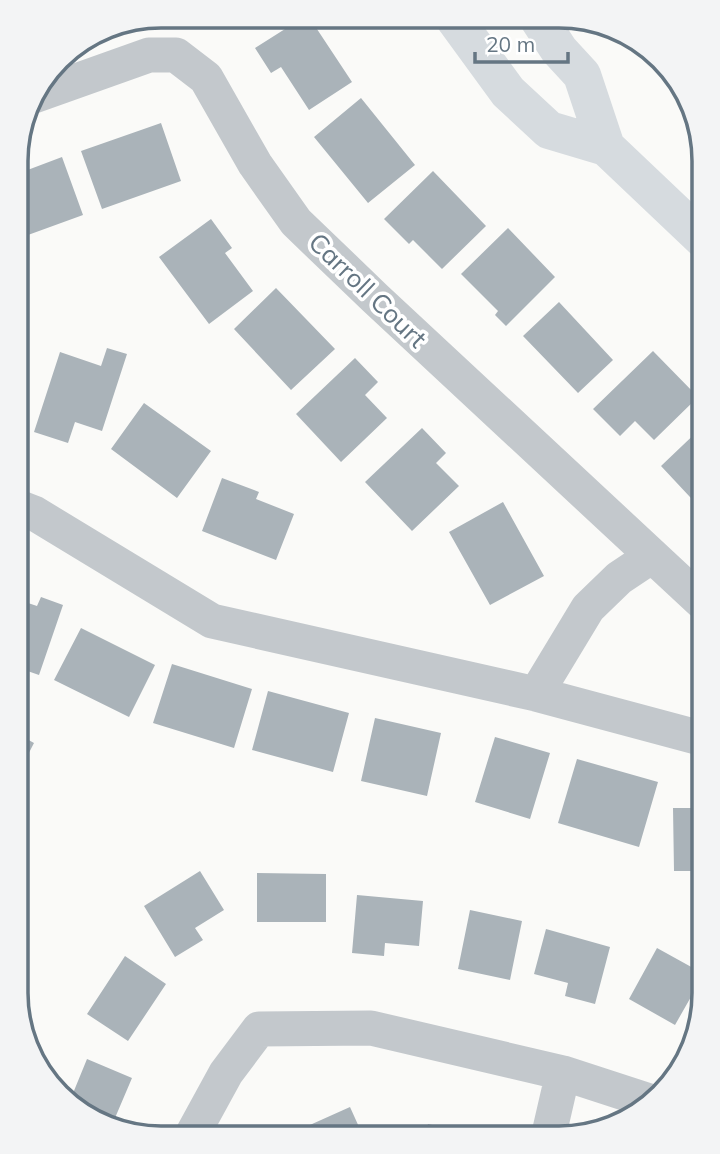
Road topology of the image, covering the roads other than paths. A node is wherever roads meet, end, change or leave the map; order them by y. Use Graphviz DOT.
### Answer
graph roads {
  1 [pos="461,28"];
  2 [pos="545,28"];
  3 [pos="48,91"];
  4 [pos="606,147"];
  5 [pos="692,229"];
  6 [pos="28,511"];
  7 [pos="652,556"];
  8 [pos="692,593"];
  9 [pos="536,694"];
  10 [pos="692,736"];
  11 [pos="563,1073"];
  12 [pos="641,1098"];
  13 [pos="197,1126"];
  14 [pos="551,1126"];
  1 -- 4 [label="street"];
  2 -- 4 [label="street"];
  3 -- 7 [label="street, Carroll Court"];
  4 -- 5 [label="street"];
  6 -- 9 [label="street"];
  7 -- 8 [label="street, Carroll Court"];
  7 -- 9 [label="street"];
  9 -- 10 [label="street"];
  11 -- 12 [label="street"];
  11 -- 13 [label="street"];
  11 -- 14 [label="street"];
}
